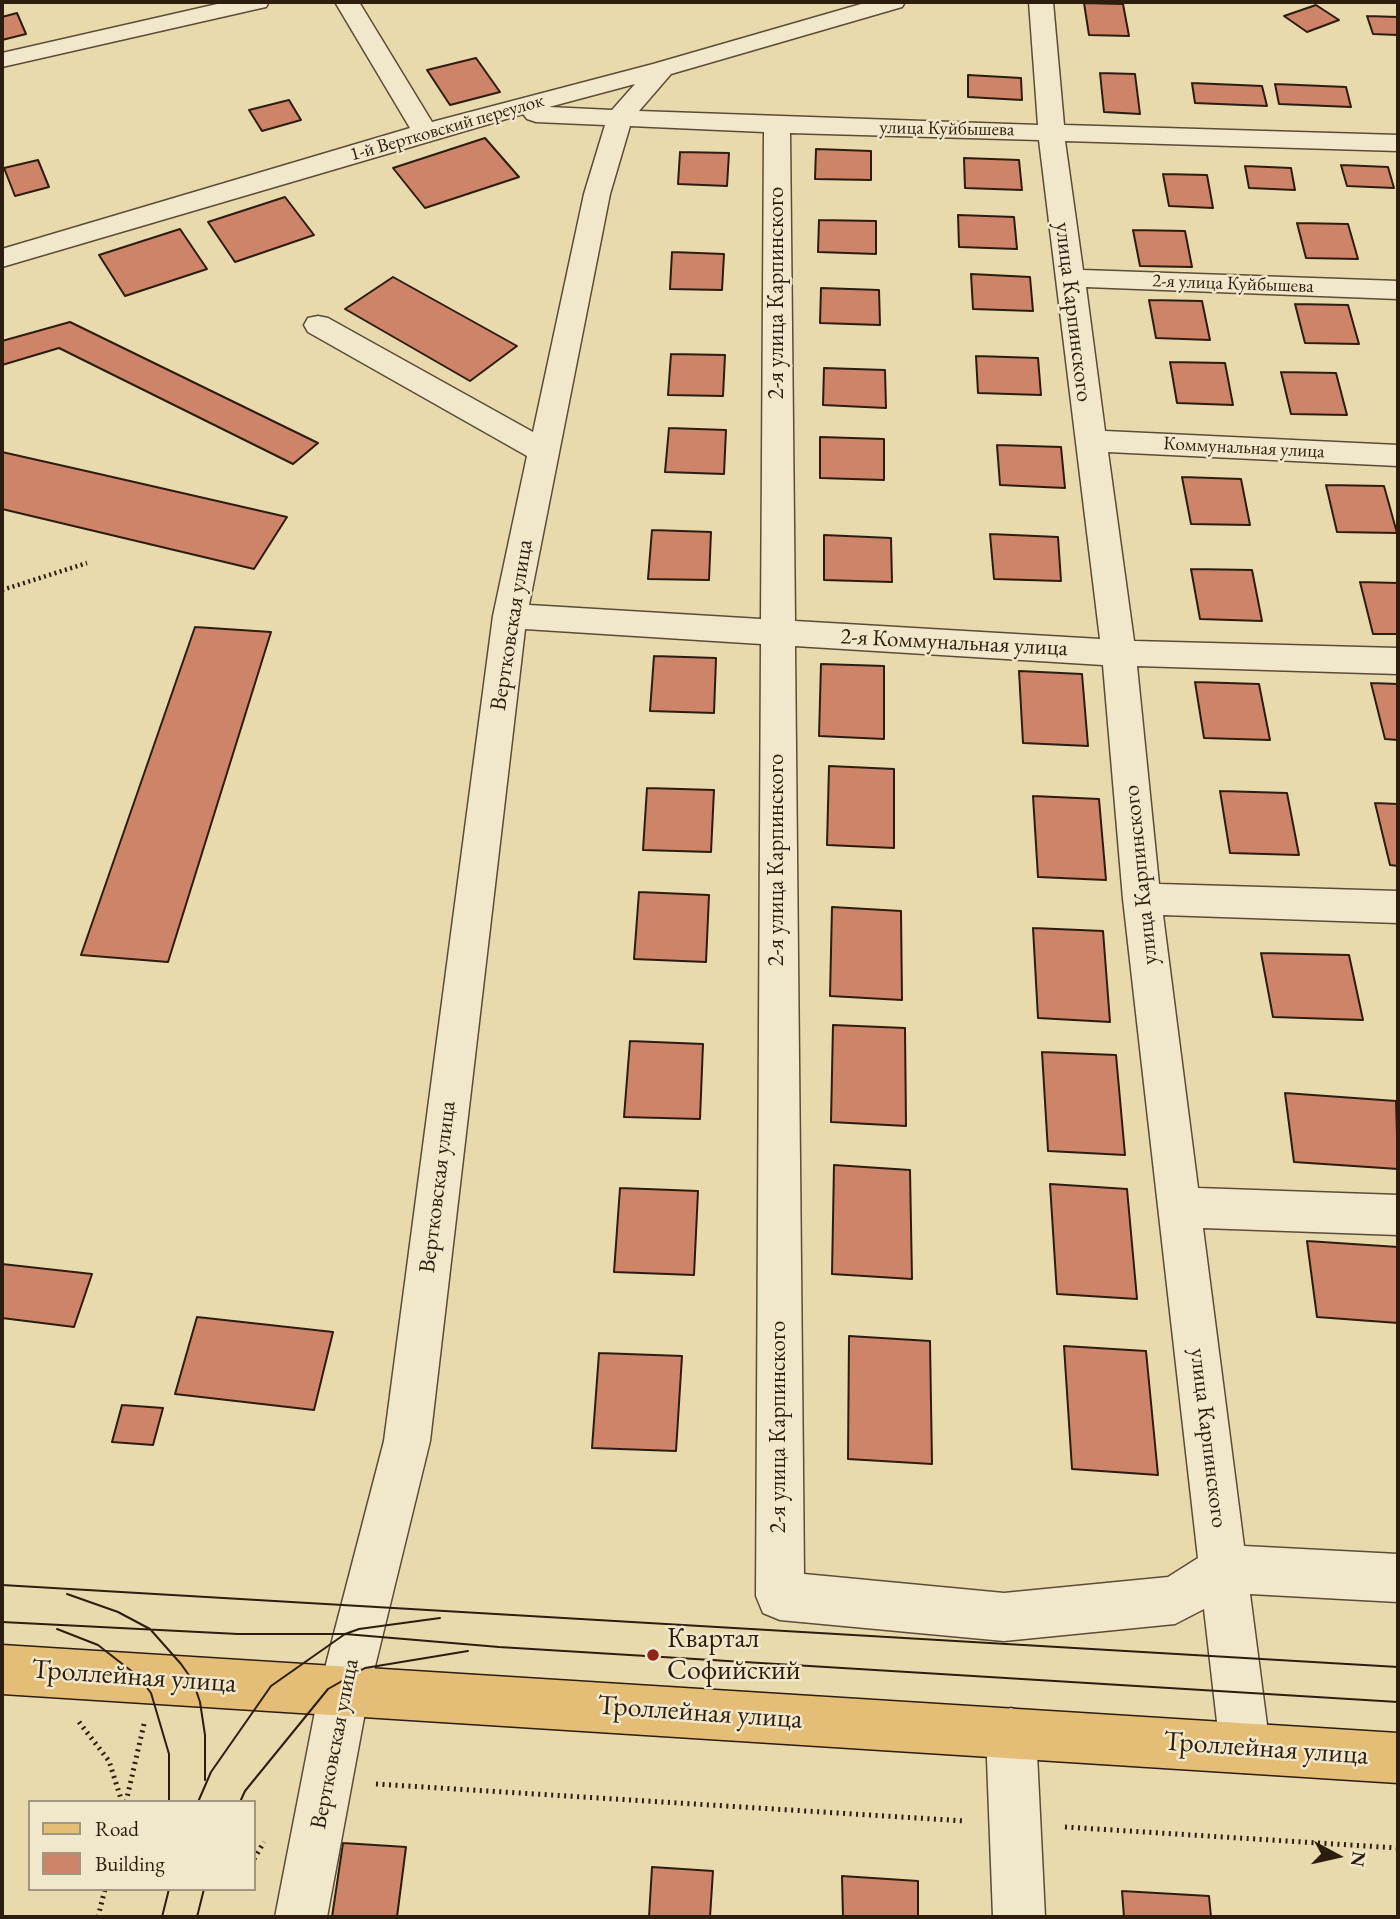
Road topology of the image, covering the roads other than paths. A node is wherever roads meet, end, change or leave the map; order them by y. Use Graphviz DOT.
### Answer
graph roads {
  1 [pos="257,2"];
  2 [pos="346,2"];
  3 [pos="893,2"];
  4 [pos="1041,2"];
  5 [pos="2,60"];
  6 [pos="662,69"];
  7 [pos="496,113"];
  8 [pos="620,117"];
  9 [pos="777,125"];
  10 [pos="1051,131"];
  11 [pos="425,132"];
  12 [pos="1398,143"];
  13 [pos="2,258"];
  14 [pos="1068,278"];
  15 [pos="1398,290"];
  16 [pos="317,326"];
  17 [pos="1089,441"];
  18 [pos="544,452"];
  19 [pos="1398,455"];
  20 [pos="510,616"];
  21 [pos="777,632"];
  22 [pos="1119,653"];
  23 [pos="1398,661"];
  24 [pos="1142,899"];
  25 [pos="1398,907"];
  26 [pos="1178,1207"];
  27 [pos="1398,1215"];
  28 [pos="1224,1569"];
  29 [pos="1398,1578"];
  30 [pos="2,1669"];
  31 [pos="344,1691"];
  32 [pos="1011,1733"];
  33 [pos="1245,1748"];
  34 [pos="1398,1758"];
  35 [pos="301,1917"];
  36 [pos="1019,1917"];
  1 -- 5 [label="street"];
  2 -- 11 [label="street"];
  3 -- 6 [label="street, 1-й Вертковский переулок"];
  4 -- 10 [label="street, улица Карпинского"];
  6 -- 7 [label="street, 1-й Вертковский переулок"];
  6 -- 8 [label="street, Вертковская улица"];
  7 -- 8 [label="street, улица Куйбышева"];
  7 -- 11 [label="street, 1-й Вертковский переулок"];
  8 -- 9 [label="street, улица Куйбышева"];
  8 -- 18 [label="street, Вертковская улица"];
  9 -- 10 [label="street, улица Куйбышева"];
  9 -- 21 [label="street, 2-я улица Карпинского"];
  10 -- 12 [label="street, улица Куйбышева"];
  10 -- 14 [label="street, улица Карпинского"];
  11 -- 13 [label="street, 1-й Вертковский переулок"];
  14 -- 15 [label="street, 2-я улица Куйбышева"];
  14 -- 17 [label="street, улица Карпинского"];
  16 -- 18 [label="street"];
  17 -- 19 [label="street, Коммунальная улица"];
  17 -- 22 [label="street, улица Карпинского"];
  18 -- 20 [label="street, Вертковская улица"];
  20 -- 21 [label="street, 2-я Коммунальная улица"];
  20 -- 31 [label="street, Вертковская улица"];
  21 -- 22 [label="street, 2-я Коммунальная улица"];
  21 -- 28 [label="street, 2-я улица Карпинского"];
  22 -- 23 [label="street, 2-я Коммунальная улица"];
  22 -- 24 [label="street, улица Карпинского"];
  24 -- 25 [label="street"];
  24 -- 26 [label="street, улица Карпинского"];
  26 -- 27 [label="street"];
  26 -- 28 [label="street, улица Карпинского"];
  28 -- 29 [label="street"];
  28 -- 33 [label="street, улица Карпинского"];
  30 -- 31 [label="main road, Троллейная улица"];
  31 -- 32 [label="main road, Троллейная улица"];
  31 -- 35 [label="street, Вертковская улица"];
  32 -- 33 [label="main road, Троллейная улица"];
  32 -- 36 [label="street"];
  33 -- 34 [label="main road, Троллейная улица"];
}
